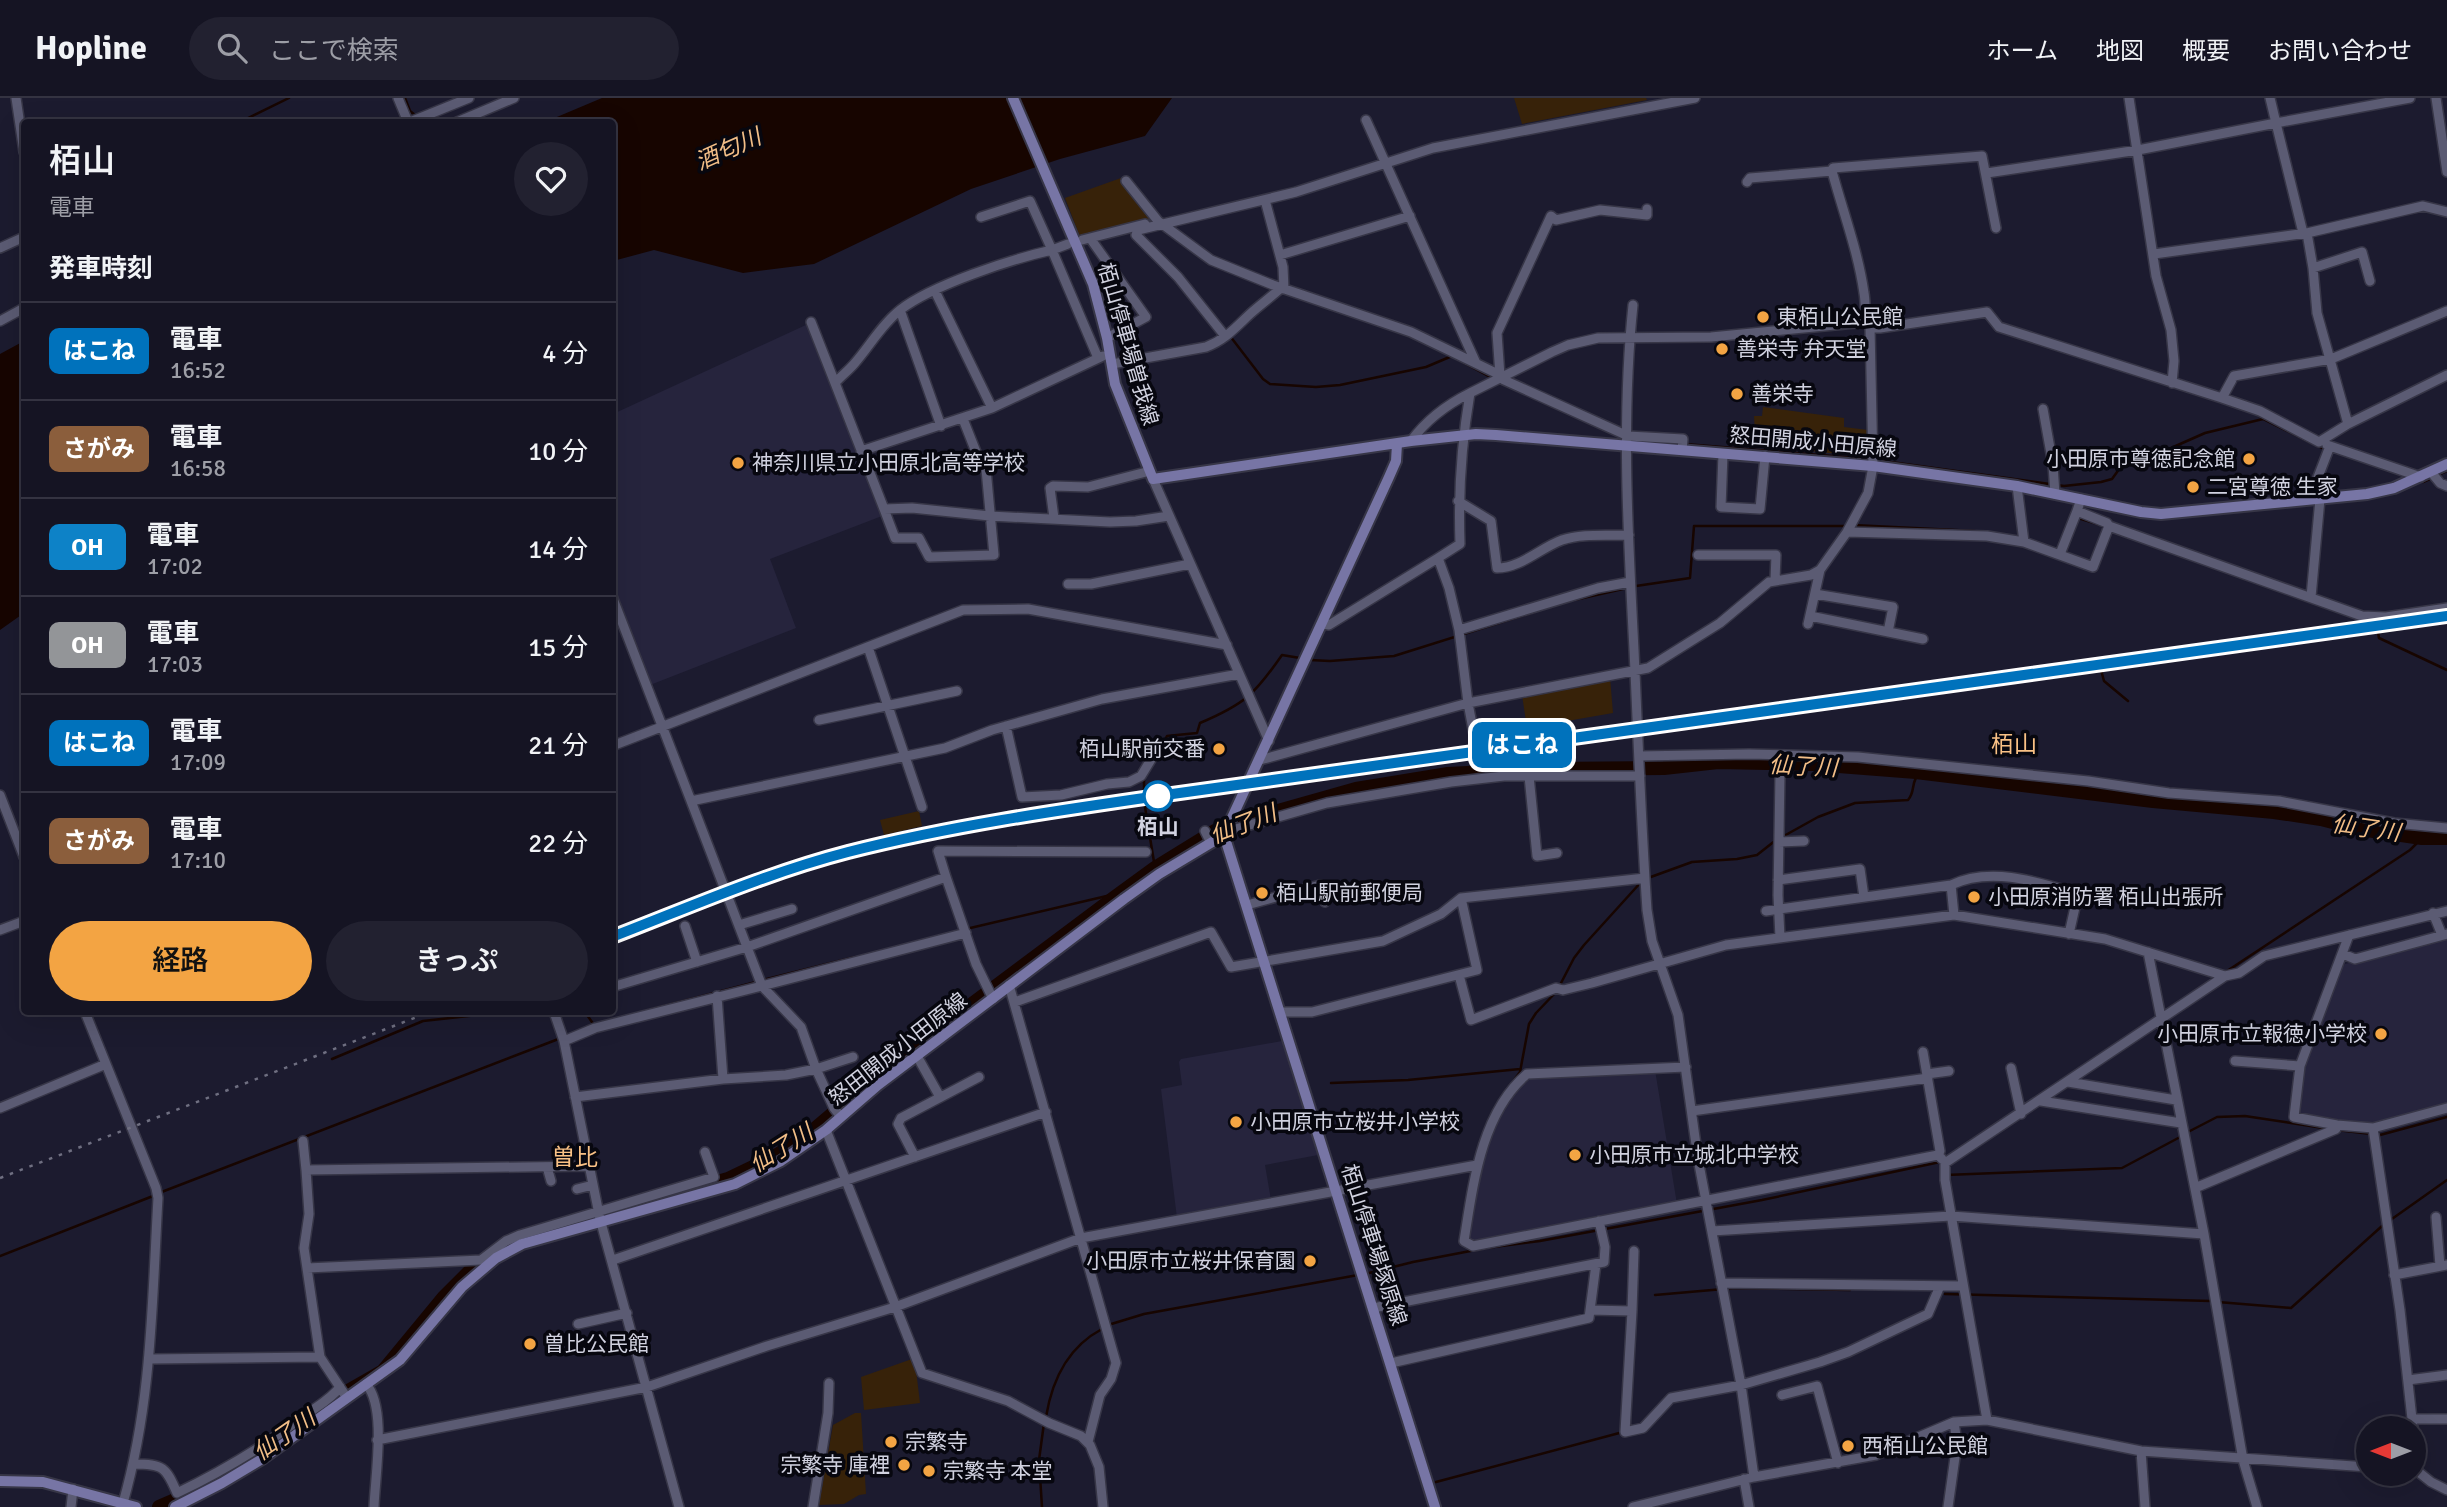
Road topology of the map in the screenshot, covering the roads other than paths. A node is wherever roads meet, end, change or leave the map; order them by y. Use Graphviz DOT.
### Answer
graph roads {
  1 [pos="16,98"];
  2 [pos="398,98"];
  3 [pos="469,98"];
  4 [pos="514,98"];
  5 [pos="1013,98"];
  6 [pos="1695,98"];
  7 [pos="2129,98"];
  8 [pos="2270,98"];
  9 [pos="2410,98"];
  10 [pos="2435,98"];
  11 [pos="408,119"];
  12 [pos="416,119"];
  13 [pos="464,119"];
  14 [pos="1366,120"];
  15 [pos="2276,123"];
  16 [pos="21,132"];
  17 [pos="2138,150"];
  18 [pos="2446,156"];
  19 [pos="1385,164"];
  20 [pos="1832,171"];
  21 [pos="2447,172"];
  22 [pos="1987,173"];
  23 [pos="1126,181"];
  24 [pos="1747,182"];
  25 [pos="1265,200"];
  26 [pos="1647,209"];
  27 [pos="2447,212"];
  28 [pos="1410,216"];
  29 [pos="981,217"];
  30 [pos="1161,223"];
  31 [pos="1138,228"];
  32 [pos="1996,229"];
  33 [pos="2305,233"];
  34 [pos="21,238"];
  35 [pos="1068,244"];
  36 [pos="0,248"];
  37 [pos="1052,250"];
  38 [pos="2154,254"];
  39 [pos="1280,255"];
  40 [pos="2313,268"];
  41 [pos="2370,281"];
  42 [pos="1282,288"];
  43 [pos="935,291"];
  44 [pos="1633,305"];
  45 [pos="21,310"];
  46 [pos="900,310"];
  47 [pos="2447,311"];
  48 [pos="0,321"];
  49 [pos="811,322"];
  50 [pos="1868,324"];
  51 [pos="1225,336"];
  52 [pos="1107,338"];
  53 [pos="1630,338"];
  54 [pos="1106,358"];
  55 [pos="2331,359"];
  56 [pos="1476,363"];
  57 [pos="2447,375"];
  58 [pos="1497,378"];
  59 [pos="835,383"];
  60 [pos="2172,383"];
  61 [pos="1470,393"];
  62 [pos="2222,398"];
  63 [pos="992,408"];
  64 [pos="2043,409"];
  65 [pos="963,419"];
  66 [pos="2348,424"];
  67 [pos="941,426"];
  68 [pos="1463,436"];
  69 [pos="1626,438"];
  70 [pos="1411,441"];
  71 [pos="2319,442"];
  72 [pos="1397,443"];
  73 [pos="2330,446"];
  74 [pos="861,451"];
  75 [pos="1723,454"];
  76 [pos="1765,456"];
  77 [pos="2447,464"];
  78 [pos="1873,466"];
  79 [pos="1151,475"];
  80 [pos="2426,475"];
  81 [pos="2017,486"];
  82 [pos="2447,486"];
  83 [pos="2055,494"];
  84 [pos="2081,499"];
  85 [pos="2320,499"];
  86 [pos="1458,501"];
  87 [pos="884,509"];
  88 [pos="2077,511"];
  89 [pos="990,516"];
  90 [pos="1169,516"];
  91 [pos="1054,518"];
  92 [pos="2109,526"];
  93 [pos="1847,532"];
  94 [pos="1629,535"];
  95 [pos="2024,542"];
  96 [pos="2060,554"];
  97 [pos="1698,555"];
  98 [pos="1438,558"];
  99 [pos="1190,564"];
  100 [pos="1821,570"];
  101 [pos="1775,580"];
  102 [pos="1630,582"];
  103 [pos="1068,584"];
  104 [pos="1815,594"];
  105 [pos="2311,597"];
  106 [pos="616,606"];
  107 [pos="2447,608"];
  108 [pos="1323,624"];
  109 [pos="1459,630"];
  110 [pos="1888,632"];
  111 [pos="1923,639"];
  112 [pos="1227,645"];
  113 [pos="868,648"];
  114 [pos="1635,671"];
  115 [pos="1239,674"];
  116 [pos="957,691"];
  117 [pos="1468,703"];
  118 [pos="887,705"];
  119 [pos="819,720"];
  120 [pos="663,726"];
  121 [pos="1006,726"];
  122 [pos="1554,730"];
  123 [pos="1269,741"];
  124 [pos="616,744"];
  125 [pos="1155,753"];
  126 [pos="905,757"];
  127 [pos="1639,758"];
  128 [pos="1261,760"];
  129 [pos="1780,774"];
  130 [pos="1529,776"];
  131 [pos="1640,776"];
  132 [pos="0,795"];
  133 [pos="691,802"];
  134 [pos="922,807"];
  135 [pos="2447,828"];
  136 [pos="1205,831"];
  137 [pos="1225,834"];
  138 [pos="1779,840"];
  139 [pos="1804,841"];
  140 [pos="1211,843"];
  141 [pos="21,849"];
  142 [pos="1146,852"];
  143 [pos="1557,853"];
  144 [pos="946,877"];
  145 [pos="1645,878"];
  146 [pos="1778,880"];
  147 [pos="1951,885"];
  148 [pos="1864,897"];
  149 [pos="1461,898"];
  150 [pos="1325,902"];
  151 [pos="1247,905"];
  152 [pos="792,909"];
  153 [pos="1778,910"];
  154 [pos="1766,911"];
  155 [pos="2447,911"];
  156 [pos="2433,913"];
  157 [pos="1954,915"];
  158 [pos="21,922"];
  159 [pos="739,925"];
  160 [pos="685,926"];
  161 [pos="0,930"];
  162 [pos="966,933"];
  163 [pos="2069,934"];
  164 [pos="2445,934"];
  165 [pos="2349,936"];
  166 [pos="1780,938"];
  167 [pos="747,947"];
  168 [pos="2148,953"];
  169 [pos="2343,954"];
  170 [pos="697,962"];
  171 [pos="1265,962"];
  172 [pos="1659,963"];
  173 [pos="1459,975"];
  174 [pos="2220,975"];
  175 [pos="1009,985"];
  176 [pos="616,986"];
  177 [pos="762,986"];
  178 [pos="990,994"];
  179 [pos="717,996"];
  180 [pos="1014,1002"];
  181 [pos="1280,1012"];
  182 [pos="86,1015"];
  183 [pos="555,1015"];
  184 [pos="2161,1019"];
  185 [pos="564,1041"];
  186 [pos="1923,1052"];
  187 [pos="917,1056"];
  188 [pos="853,1057"];
  189 [pos="2235,1061"];
  190 [pos="106,1064"];
  191 [pos="2300,1066"];
  192 [pos="1686,1067"];
  193 [pos="2011,1068"];
  194 [pos="816,1069"];
  195 [pos="1949,1071"];
  196 [pos="1927,1076"];
  197 [pos="979,1077"];
  198 [pos="723,1079"];
  199 [pos="2068,1082"];
  200 [pos="575,1097"];
  201 [pos="940,1097"];
  202 [pos="2176,1100"];
  203 [pos="2040,1101"];
  204 [pos="0,1108"];
  205 [pos="2447,1108"];
  206 [pos="1692,1111"];
  207 [pos="1046,1112"];
  208 [pos="838,1114"];
  209 [pos="2021,1114"];
  210 [pos="2181,1124"];
  211 [pos="2337,1125"];
  212 [pos="2373,1128"];
  213 [pos="825,1130"];
  214 [pos="303,1141"];
  215 [pos="705,1153"];
  216 [pos="915,1157"];
  217 [pos="1942,1161"];
  218 [pos="1472,1165"];
  219 [pos="589,1166"];
  220 [pos="547,1167"];
  221 [pos="306,1170"];
  222 [pos="847,1180"];
  223 [pos="551,1181"];
  224 [pos="716,1182"];
  225 [pos="593,1185"];
  226 [pos="2195,1188"];
  227 [pos="577,1189"];
  228 [pos="1336,1191"];
  229 [pos="1706,1199"];
  230 [pos="1951,1216"];
  231 [pos="600,1217"];
  232 [pos="2436,1217"];
  233 [pos="1600,1221"];
  234 [pos="1712,1231"];
  235 [pos="2204,1234"];
  236 [pos="1081,1238"];
  237 [pos="1634,1251"];
  238 [pos="613,1260"];
  239 [pos="483,1263"];
  240 [pos="1596,1264"];
  241 [pos="2443,1266"];
  242 [pos="307,1268"];
  243 [pos="2394,1275"];
  244 [pos="1721,1283"];
  245 [pos="1940,1286"];
  246 [pos="1963,1286"];
  247 [pos="895,1307"];
  248 [pos="1373,1308"];
  249 [pos="1590,1310"];
  250 [pos="1632,1311"];
  251 [pos="627,1313"];
  252 [pos="578,1324"];
  253 [pos="320,1357"];
  254 [pos="150,1359"];
  255 [pos="1391,1363"];
  256 [pos="2447,1375"];
  257 [pos="2408,1380"];
  258 [pos="828,1383"];
  259 [pos="366,1384"];
  260 [pos="1741,1385"];
  261 [pos="340,1387"];
  262 [pos="647,1387"];
  263 [pos="1782,1395"];
  264 [pos="347,1398"];
  265 [pos="2412,1416"];
  266 [pos="2447,1419"];
  267 [pos="1987,1420"];
  268 [pos="1954,1422"];
  269 [pos="2426,1423"];
  270 [pos="377,1440"];
  271 [pos="1088,1442"];
  272 [pos="2141,1451"];
  273 [pos="2244,1460"];
  274 [pos="1839,1462"];
  275 [pos="134,1464"];
  276 [pos="2356,1466"];
  277 [pos="1754,1477"];
  278 [pos="2426,1478"];
  279 [pos="1744,1479"];
  280 [pos="0,1481"];
  281 [pos="73,1489"];
  282 [pos="2447,1490"];
  283 [pos="123,1503"];
  284 [pos="71,1507"];
  285 [pos="136,1507"];
  286 [pos="175,1507"];
  287 [pos="373,1507"];
  288 [pos="679,1507"];
  289 [pos="813,1507"];
  290 [pos="1102,1507"];
  291 [pos="1435,1507"];
  292 [pos="1633,1507"];
  293 [pos="1749,1507"];
  294 [pos="1948,1507"];
  295 [pos="2146,1507"];
  296 [pos="2257,1507"];
  1 -- 16 [label="street"];
  2 -- 11 [label="street"];
  3 -- 12 [label="street"];
  4 -- 13 [label="street"];
  5 -- 52 [label="main road, 栢山停車場曽我線"];
  6 -- 19 [label="street"];
  7 -- 17 [label="street"];
  8 -- 15 [label="street"];
  9 -- 15 [label="street"];
  10 -- 18 [label="street"];
  14 -- 19 [label="street"];
  15 -- 17 [label="street"];
  15 -- 33 [label="street"];
  17 -- 22 [label="street"];
  17 -- 38 [label="street"];
  18 -- 21 [label="street"];
  19 -- 25 [label="street"];
  19 -- 28 [label="street"];
  20 -- 22 [label="street"];
  20 -- 24 [label="street"];
  20 -- 50 [label="street"];
  22 -- 32 [label="street"];
  23 -- 30 [label="street"];
  25 -- 30 [label="street"];
  25 -- 39 [label="street"];
  26 -- 58 [label="street"];
  27 -- 33 [label="street"];
  28 -- 39 [label="street"];
  28 -- 56 [label="street"];
  29 -- 37 [label="street"];
  30 -- 31 [label="street"];
  30 -- 42 [label="street"];
  31 -- 51 [label="street"];
  31 -- 52 [label="street"];
  33 -- 38 [label="street"];
  33 -- 40 [label="street"];
  34 -- 36 [label="street"];
  35 -- 37 [label="street"];
  37 -- 43 [label="street"];
  37 -- 54 [label="street"];
  38 -- 60 [label="street"];
  39 -- 42 [label="street"];
  40 -- 41 [label="street"];
  40 -- 55 [label="street"];
  42 -- 51 [label="street"];
  42 -- 56 [label="street"];
  43 -- 46 [label="street"];
  43 -- 63 [label="street"];
  44 -- 53 [label="street"];
  45 -- 48 [label="street"];
  46 -- 59 [label="street"];
  46 -- 67 [label="street"];
  47 -- 55 [label="street"];
  49 -- 59 [label="street"];
  50 -- 53 [label="street"];
  50 -- 60 [label="street"];
  50 -- 78 [label="street"];
  51 -- 54 [label="street"];
  52 -- 54 [label="main road, 栢山停車場曽我線"];
  53 -- 58 [label="street"];
  53 -- 69 [label="street"];
  54 -- 63 [label="street"];
  54 -- 79 [label="main road, 栢山停車場曽我線"];
  55 -- 62 [label="street"];
  55 -- 66 [label="street"];
  56 -- 58 [label="street"];
  57 -- 66 [label="street"];
  58 -- 61 [label="street"];
  58 -- 69 [label="street"];
  59 -- 74 [label="street"];
  60 -- 62 [label="street"];
  61 -- 68 [label="street"];
  61 -- 70 [label="street"];
  62 -- 71 [label="street"];
  63 -- 65 [label="street"];
  64 -- 83 [label="street"];
  65 -- 67 [label="street"];
  65 -- 89 [label="street"];
  66 -- 71 [label="street"];
  67 -- 74 [label="street"];
  68 -- 69 [label="main road, 怒田開成小田原線"];
  68 -- 70 [label="main road, 怒田開成小田原線"];
  68 -- 86 [label="street"];
  69 -- 75 [label="main road, 怒田開成小田原線"];
  69 -- 94 [label="street"];
  70 -- 72 [label="main road, 怒田開成小田原線"];
  71 -- 73 [label="street"];
  72 -- 79 [label="main road"];
  72 -- 108 [label="main road"];
  73 -- 80 [label="street"];
  73 -- 85 [label="street"];
  74 -- 87 [label="street"];
  75 -- 76 [label="main road, 怒田開成小田原線"];
  75 -- 76 [label="street"];
  76 -- 78 [label="main road, 怒田開成小田原線"];
  77 -- 80 [label="main road, 怒田開成小田原線"];
  78 -- 81 [label="main road, 怒田開成小田原線"];
  78 -- 93 [label="street"];
  79 -- 90 [label="street"];
  79 -- 91 [label="street"];
  80 -- 82 [label="street"];
  80 -- 85 [label="main road, 怒田開成小田原線"];
  81 -- 83 [label="main road, 怒田開成小田原線"];
  81 -- 95 [label="street"];
  83 -- 84 [label="main road, 怒田開成小田原線"];
  84 -- 85 [label="main road, 怒田開成小田原線"];
  84 -- 88 [label="street"];
  85 -- 105 [label="street"];
  86 -- 94 [label="street"];
  86 -- 98 [label="street"];
  87 -- 89 [label="street"];
  87 -- 89 [label="street"];
  88 -- 92 [label="street"];
  88 -- 96 [label="street"];
  89 -- 91 [label="street"];
  90 -- 91 [label="street"];
  90 -- 99 [label="street"];
  92 -- 96 [label="street"];
  92 -- 105 [label="street"];
  93 -- 95 [label="street"];
  93 -- 100 [label="street"];
  94 -- 102 [label="street"];
  95 -- 96 [label="street"];
  97 -- 101 [label="street"];
  98 -- 108 [label="street"];
  98 -- 109 [label="street"];
  99 -- 103 [label="street"];
  99 -- 112 [label="street"];
  100 -- 101 [label="street"];
  100 -- 104 [label="street"];
  101 -- 114 [label="street"];
  102 -- 109 [label="street"];
  102 -- 114 [label="street"];
  104 -- 110 [label="street"];
  104 -- 110 [label="street"];
  105 -- 107 [label="street"];
  106 -- 120 [label="street"];
  108 -- 123 [label="main road"];
  109 -- 117 [label="street"];
  110 -- 111 [label="street"];
  112 -- 113 [label="street"];
  112 -- 115 [label="street"];
  113 -- 118 [label="street"];
  113 -- 120 [label="street"];
  114 -- 117 [label="street"];
  114 -- 127 [label="street"];
  115 -- 121 [label="street"];
  115 -- 123 [label="street"];
  116 -- 118 [label="street"];
  117 -- 122 [label="street"];
  117 -- 128 [label="street"];
  118 -- 119 [label="street"];
  118 -- 126 [label="street"];
  120 -- 124 [label="street"];
  120 -- 133 [label="street"];
  121 -- 125 [label="street"];
  121 -- 126 [label="street"];
  123 -- 128 [label="main road"];
  126 -- 133 [label="street"];
  126 -- 134 [label="street"];
  127 -- 131 [label="street"];
  127 -- 135 [label="street"];
  128 -- 137 [label="main road"];
  129 -- 138 [label="street"];
  130 -- 131 [label="street"];
  130 -- 137 [label="street"];
  130 -- 143 [label="street"];
  131 -- 145 [label="street"];
  132 -- 141 [label="street"];
  133 -- 159 [label="street"];
  136 -- 140 [label="street"];
  137 -- 140 [label="main road, 怒田開成小田原線"];
  137 -- 151 [label="main road, 栢山停車場塚原線"];
  138 -- 139 [label="street"];
  138 -- 146 [label="street"];
  140 -- 175 [label="main road, 怒田開成小田原線"];
  142 -- 144 [label="street"];
  144 -- 162 [label="street"];
  144 -- 167 [label="street"];
  145 -- 149 [label="street"];
  145 -- 172 [label="street"];
  146 -- 148 [label="street"];
  146 -- 153 [label="street"];
  147 -- 148 [label="street"];
  147 -- 157 [label="street"];
  147 -- 163 [label="street"];
  148 -- 153 [label="street"];
  149 -- 171 [label="street"];
  149 -- 173 [label="street"];
  150 -- 151 [label="street"];
  151 -- 171 [label="main road, 栢山停車場塚原線"];
  152 -- 159 [label="street"];
  153 -- 154 [label="street"];
  153 -- 166 [label="street"];
  155 -- 156 [label="street"];
  156 -- 164 [label="street"];
  156 -- 165 [label="street"];
  157 -- 163 [label="street"];
  157 -- 166 [label="street"];
  158 -- 161 [label="street"];
  159 -- 167 [label="street"];
  160 -- 170 [label="street"];
  162 -- 177 [label="street"];
  162 -- 178 [label="street"];
  163 -- 168 [label="street"];
  164 -- 169 [label="street"];
  165 -- 169 [label="street"];
  165 -- 174 [label="street"];
  166 -- 172 [label="street"];
  167 -- 170 [label="street"];
  167 -- 177 [label="street"];
  168 -- 174 [label="street"];
  168 -- 184 [label="street"];
  169 -- 191 [label="street"];
  170 -- 176 [label="street"];
  171 -- 180 [label="street"];
  171 -- 181 [label="main road, 栢山停車場塚原線"];
  172 -- 173 [label="street"];
  172 -- 192 [label="street"];
  173 -- 181 [label="street"];
  174 -- 184 [label="street"];
  175 -- 178 [label="main road, 怒田開成小田原線"];
  175 -- 180 [label="street"];
  177 -- 179 [label="street"];
  177 -- 194 [label="street"];
  178 -- 187 [label="main road, 怒田開成小田原線"];
  179 -- 185 [label="street"];
  179 -- 198 [label="street"];
  180 -- 207 [label="street"];
  181 -- 228 [label="main road, 栢山停車場塚原線"];
  182 -- 190 [label="street"];
  183 -- 185 [label="street"];
  184 -- 199 [label="street"];
  184 -- 202 [label="street"];
  185 -- 200 [label="street"];
  186 -- 196 [label="street"];
  187 -- 201 [label="street"];
  187 -- 208 [label="main road, 怒田開成小田原線"];
  188 -- 194 [label="street"];
  189 -- 191 [label="street"];
  190 -- 204 [label="street"];
  190 -- 254 [label="street"];
  191 -- 211 [label="street"];
  192 -- 206 [label="street"];
  192 -- 218 [label="street"];
  193 -- 209 [label="street"];
  194 -- 198 [label="street"];
  194 -- 208 [label="street"];
  195 -- 196 [label="street"];
  196 -- 206 [label="street"];
  196 -- 217 [label="street"];
  197 -- 201 [label="street"];
  198 -- 200 [label="street"];
  199 -- 202 [label="street"];
  199 -- 203 [label="street"];
  200 -- 219 [label="street"];
  201 -- 216 [label="street"];
  202 -- 210 [label="street"];
  203 -- 209 [label="street"];
  203 -- 210 [label="street"];
  205 -- 212 [label="street"];
  206 -- 229 [label="street"];
  207 -- 216 [label="street"];
  207 -- 236 [label="street"];
  208 -- 213 [label="main road, 怒田開成小田原線"];
  209 -- 217 [label="street"];
  210 -- 226 [label="street"];
  211 -- 212 [label="street"];
  211 -- 226 [label="street"];
  212 -- 243 [label="street"];
  213 -- 222 [label="street"];
  213 -- 224 [label="main road, 怒田開成小田原線"];
  214 -- 221 [label="street"];
  215 -- 224 [label="street"];
  216 -- 222 [label="street"];
  217 -- 229 [label="street"];
  217 -- 230 [label="street"];
  218 -- 228 [label="street"];
  218 -- 233 [label="street"];
  219 -- 220 [label="street"];
  219 -- 225 [label="street"];
  220 -- 221 [label="street"];
  220 -- 223 [label="street"];
  221 -- 242 [label="street"];
  222 -- 238 [label="street"];
  222 -- 247 [label="street"];
  224 -- 231 [label="main road, 怒田開成小田原線"];
  225 -- 227 [label="street"];
  225 -- 231 [label="street"];
  226 -- 235 [label="street"];
  228 -- 236 [label="street"];
  228 -- 248 [label="main road, 栢山停車場塚原線"];
  229 -- 233 [label="street"];
  229 -- 234 [label="street"];
  230 -- 234 [label="street"];
  230 -- 235 [label="street"];
  230 -- 246 [label="street"];
  231 -- 238 [label="street"];
  231 -- 239 [label="main road, 怒田開成小田原線"];
  232 -- 241 [label="street"];
  233 -- 240 [label="street"];
  234 -- 244 [label="street"];
  235 -- 273 [label="street"];
  236 -- 247 [label="street"];
  236 -- 271 [label="street"];
  237 -- 250 [label="street"];
  238 -- 251 [label="street"];
  239 -- 242 [label="street"];
  239 -- 259 [label="main road, 怒田開成小田原線"];
  240 -- 248 [label="street"];
  240 -- 249 [label="street"];
  241 -- 243 [label="street"];
  242 -- 253 [label="street"];
  243 -- 257 [label="street"];
  244 -- 245 [label="street"];
  244 -- 260 [label="street"];
  245 -- 246 [label="street"];
  245 -- 260 [label="street"];
  246 -- 267 [label="street"];
  247 -- 262 [label="street"];
  247 -- 271 [label="street"];
  248 -- 255 [label="main road, 栢山停車場塚原線"];
  249 -- 250 [label="street"];
  249 -- 255 [label="street"];
  250 -- 260 [label="street"];
  251 -- 252 [label="street"];
  251 -- 262 [label="street"];
  253 -- 254 [label="street"];
  253 -- 261 [label="street"];
  254 -- 275 [label="street"];
  255 -- 291 [label="main road, 栢山停車場塚原線"];
  256 -- 257 [label="street"];
  257 -- 265 [label="street"];
  258 -- 289 [label="street"];
  259 -- 264 [label="main road, 怒田開成小田原線"];
  259 -- 270 [label="street"];
  260 -- 277 [label="street"];
  261 -- 264 [label="street"];
  261 -- 275 [label="street"];
  262 -- 270 [label="street"];
  262 -- 288 [label="street"];
  263 -- 274 [label="street"];
  264 -- 286 [label="main road, 怒田開成小田原線"];
  266 -- 269 [label="street"];
  267 -- 268 [label="street"];
  267 -- 272 [label="street"];
  268 -- 274 [label="street"];
  268 -- 294 [label="street"];
  270 -- 287 [label="street"];
  271 -- 290 [label="street"];
  272 -- 273 [label="street"];
  272 -- 295 [label="street"];
  273 -- 276 [label="street"];
  273 -- 296 [label="street"];
  274 -- 277 [label="street"];
  275 -- 283 [label="street"];
  277 -- 279 [label="street"];
  278 -- 282 [label="street"];
  279 -- 292 [label="street"];
  279 -- 293 [label="street"];
  280 -- 281 [label="main road"];
  281 -- 283 [label="main road"];
  281 -- 284 [label="street"];
  283 -- 285 [label="main road"];
}
